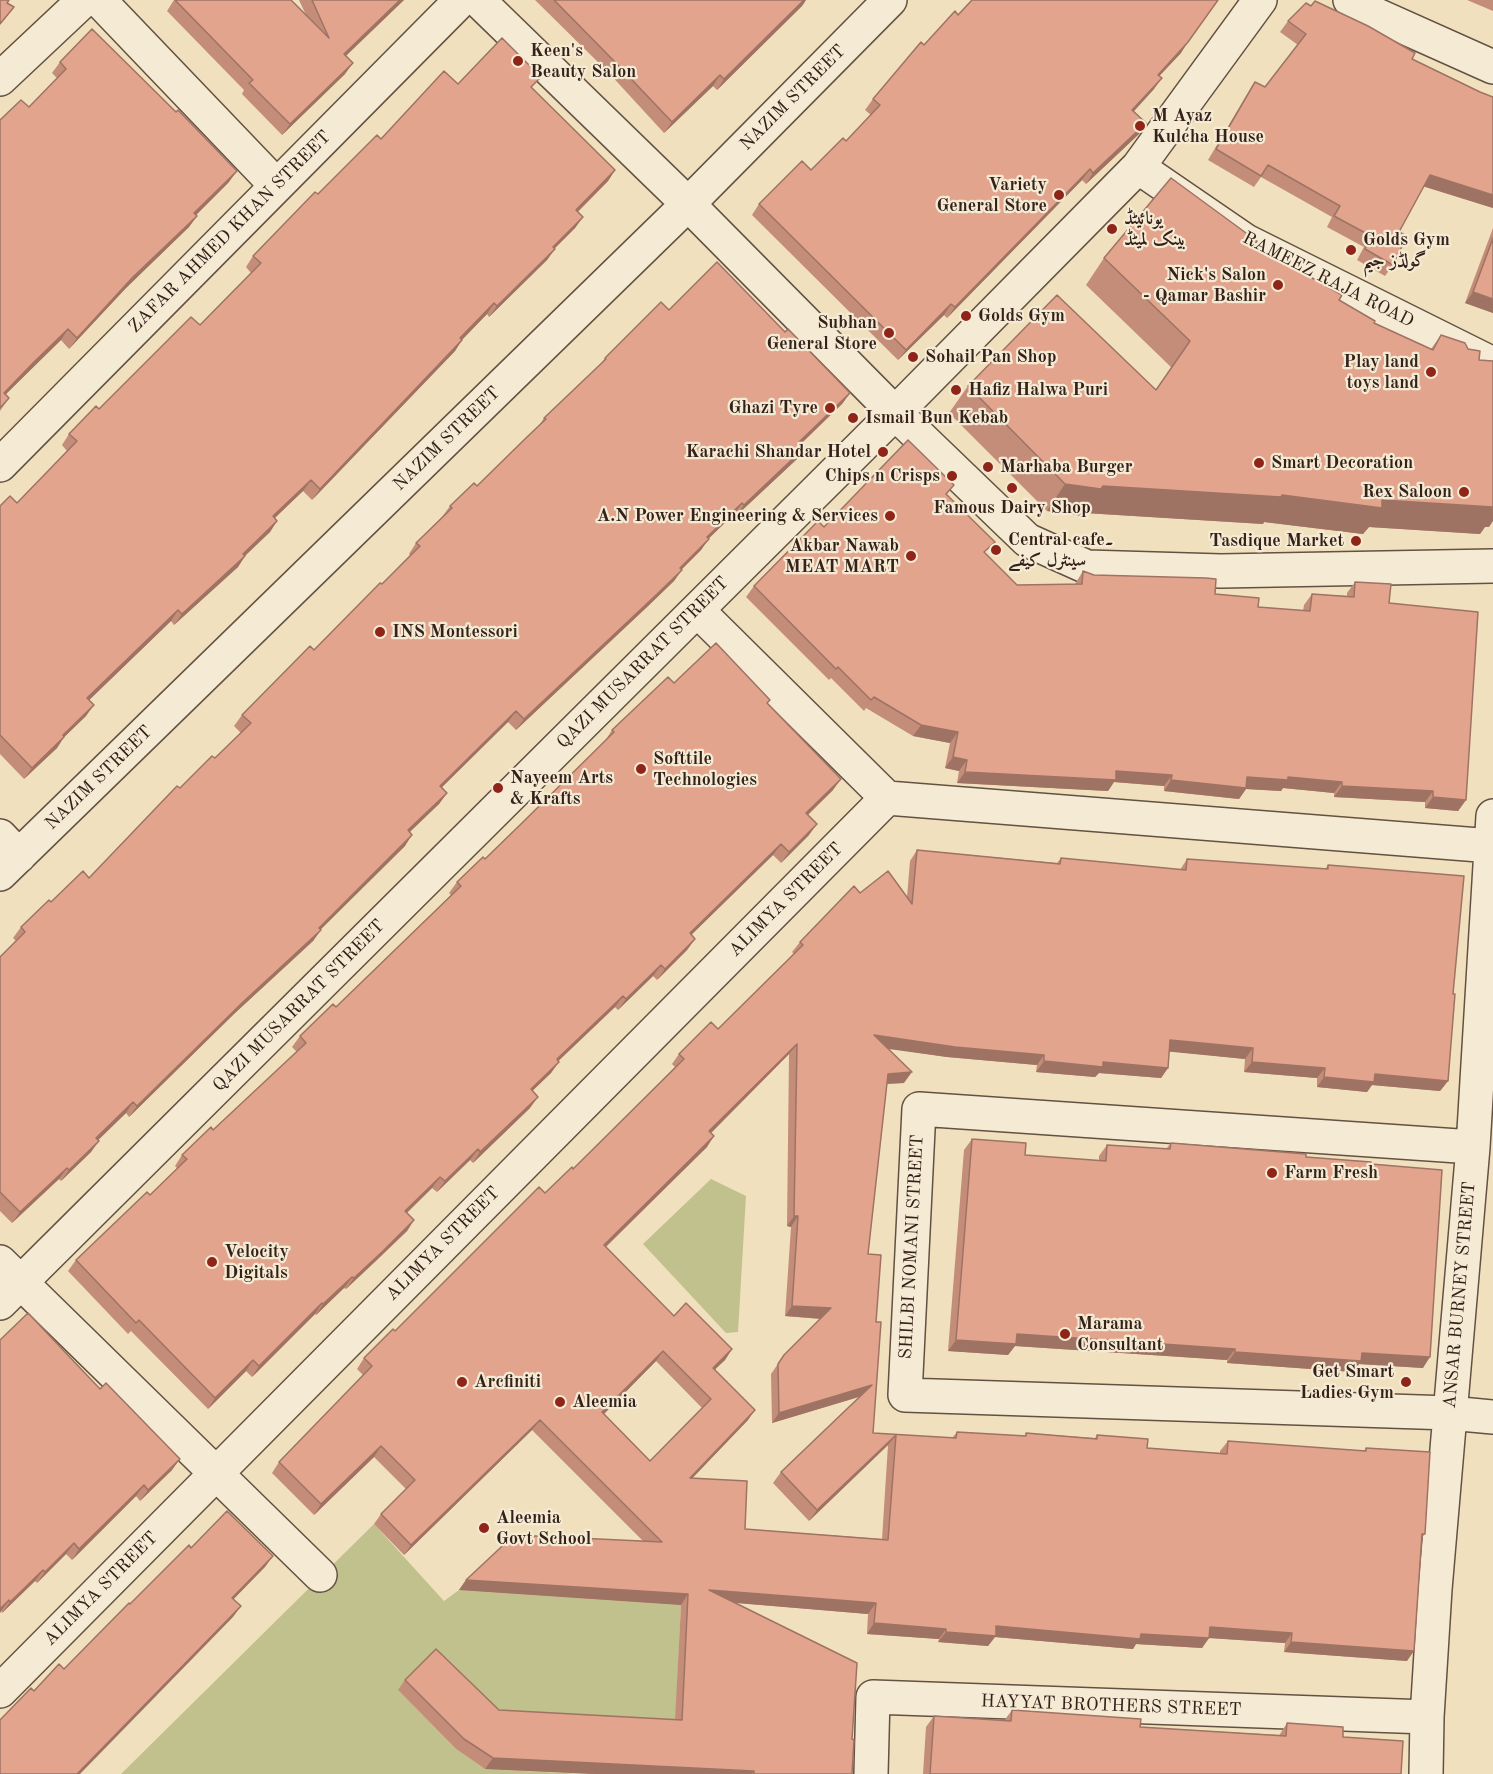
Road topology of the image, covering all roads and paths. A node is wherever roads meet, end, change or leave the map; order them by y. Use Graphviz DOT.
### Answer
graph roads {
  1 [pos="84,0"];
  2 [pos="99,0"];
  3 [pos="461,0"];
  4 [pos="478,0"];
  5 [pos="890,0"];
  6 [pos="1260,0"];
  7 [pos="1350,0"];
  8 [pos="1493,67"];
  9 [pos="0,80"];
  10 [pos="1138,167"];
  11 [pos="276,185"];
  12 [pos="688,204"];
  13 [pos="1493,364"];
  14 [pos="895,413"];
  15 [pos="0,465"];
  16 [pos="1493,566"];
  17 [pos="697,610"];
  18 [pos="887,798"];
  19 [pos="1492,831"];
  20 [pos="6,855"];
  21 [pos="1473,1147"];
  22 [pos="7,1282"];
  23 [pos="1450,1413"];
  24 [pos="1493,1417"];
  25 [pos="216,1473"];
  26 [pos="320,1575"];
  27 [pos="0,1691"];
  28 [pos="1426,1717"];
  29 [pos="871,1774"];
  30 [pos="1426,1774"];
  1 -- 9 [label="street"];
  2 -- 11 [label="street"];
  3 -- 11 [label="street, ZAFAR AHMED KHAN STREET"];
  4 -- 12 [label="street"];
  5 -- 12 [label="street, NAZIM STREET"];
  6 -- 10 [label="street, QAZI MUSARRAT STREET"];
  7 -- 8 [label="street"];
  10 -- 13 [label="street, RAMEEZ RAJA ROAD"];
  10 -- 14 [label="street, QAZI MUSARRAT STREET"];
  11 -- 15 [label="street, ZAFAR AHMED KHAN STREET"];
  12 -- 14 [label="street"];
  12 -- 20 [label="street, NAZIM STREET"];
  14 -- 16 [label="street"];
  14 -- 17 [label="street, QAZI MUSARRAT STREET"];
  17 -- 18 [label="street"];
  17 -- 22 [label="street, QAZI MUSARRAT STREET"];
  18 -- 19 [label="street"];
  18 -- 25 [label="street, ALIMYA STREET"];
  19 -- 21 [label="street, ANSAR BURNEY STREET"];
  21 -- 23 [label="street, ANSAR BURNEY STREET"];
  21 -- 23 [label="street, SHILBI NOMANI STREET"];
  22 -- 25 [label="street"];
  23 -- 24 [label="street"];
  23 -- 28 [label="street, ANSAR BURNEY STREET"];
  25 -- 26 [label="street"];
  25 -- 27 [label="street, ALIMYA STREET"];
  28 -- 29 [label="street, HAYYAT BROTHERS STREET"];
  28 -- 30 [label="street, ANSAR BURNEY STREET"];
}
